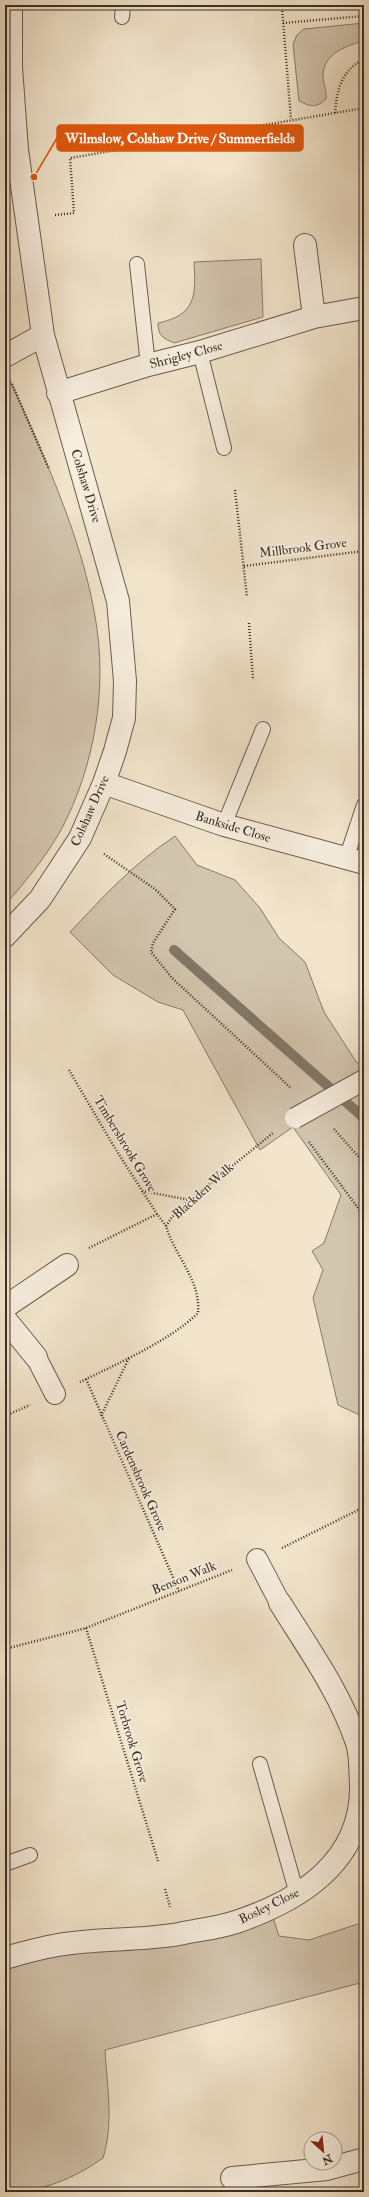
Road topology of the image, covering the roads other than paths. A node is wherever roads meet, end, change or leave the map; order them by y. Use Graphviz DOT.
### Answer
graph roads {
  1 [pos="11,5"];
  2 [pos="305,245"];
  3 [pos="137,264"];
  4 [pos="364,308"];
  5 [pos="314,316"];
  6 [pos="43,335"];
  7 [pos="200,352"];
  8 [pos="5,356"];
  9 [pos="148,365"];
  10 [pos="58,393"];
  11 [pos="224,448"];
  12 [pos="263,730"];
  13 [pos="104,783"];
  14 [pos="364,805"];
  15 [pos="224,825"];
  16 [pos="355,861"];
  17 [pos="5,936"];
  18 [pos="364,1080"];
  19 [pos="295,1118"];
  20 [pos="67,1265"];
  21 [pos="5,1307"];
  22 [pos="5,1319"];
  23 [pos="36,1357"];
  24 [pos="55,1394"];
  25 [pos="257,1559"];
  26 [pos="280,1602"];
  27 [pos="260,1764"];
  28 [pos="30,1855"];
  29 [pos="5,1864"];
  30 [pos="297,1894"];
  31 [pos="5,1958"];
  32 [pos="364,2159"];
  33 [pos="232,2178"];
  1 -- 6 [label="street, Colshaw Drive"];
  2 -- 5 [label="street"];
  3 -- 9 [label="lane"];
  4 -- 5 [label="street, Shrigley Close"];
  5 -- 7 [label="street, Shrigley Close"];
  6 -- 8 [label="street"];
  6 -- 10 [label="street, Colshaw Drive"];
  7 -- 9 [label="street, Shrigley Close"];
  7 -- 11 [label="lane"];
  9 -- 10 [label="street, Shrigley Close"];
  10 -- 13 [label="street, Colshaw Drive"];
  12 -- 15 [label="lane"];
  13 -- 15 [label="street, Bankside Close"];
  13 -- 17 [label="street, Colshaw Drive"];
  14 -- 16 [label="lane"];
  15 -- 16 [label="street, Bankside Close"];
  18 -- 19 [label="street, bridge"];
  20 -- 21 [label="street"];
  22 -- 23 [label="street"];
  23 -- 24 [label="street"];
  25 -- 26 [label="street"];
  26 -- 30 [label="street, Bosley Close"];
  27 -- 30 [label="lane"];
  28 -- 29 [label="lane"];
  30 -- 31 [label="street, Bosley Close"];
  32 -- 33 [label="street"];
}
